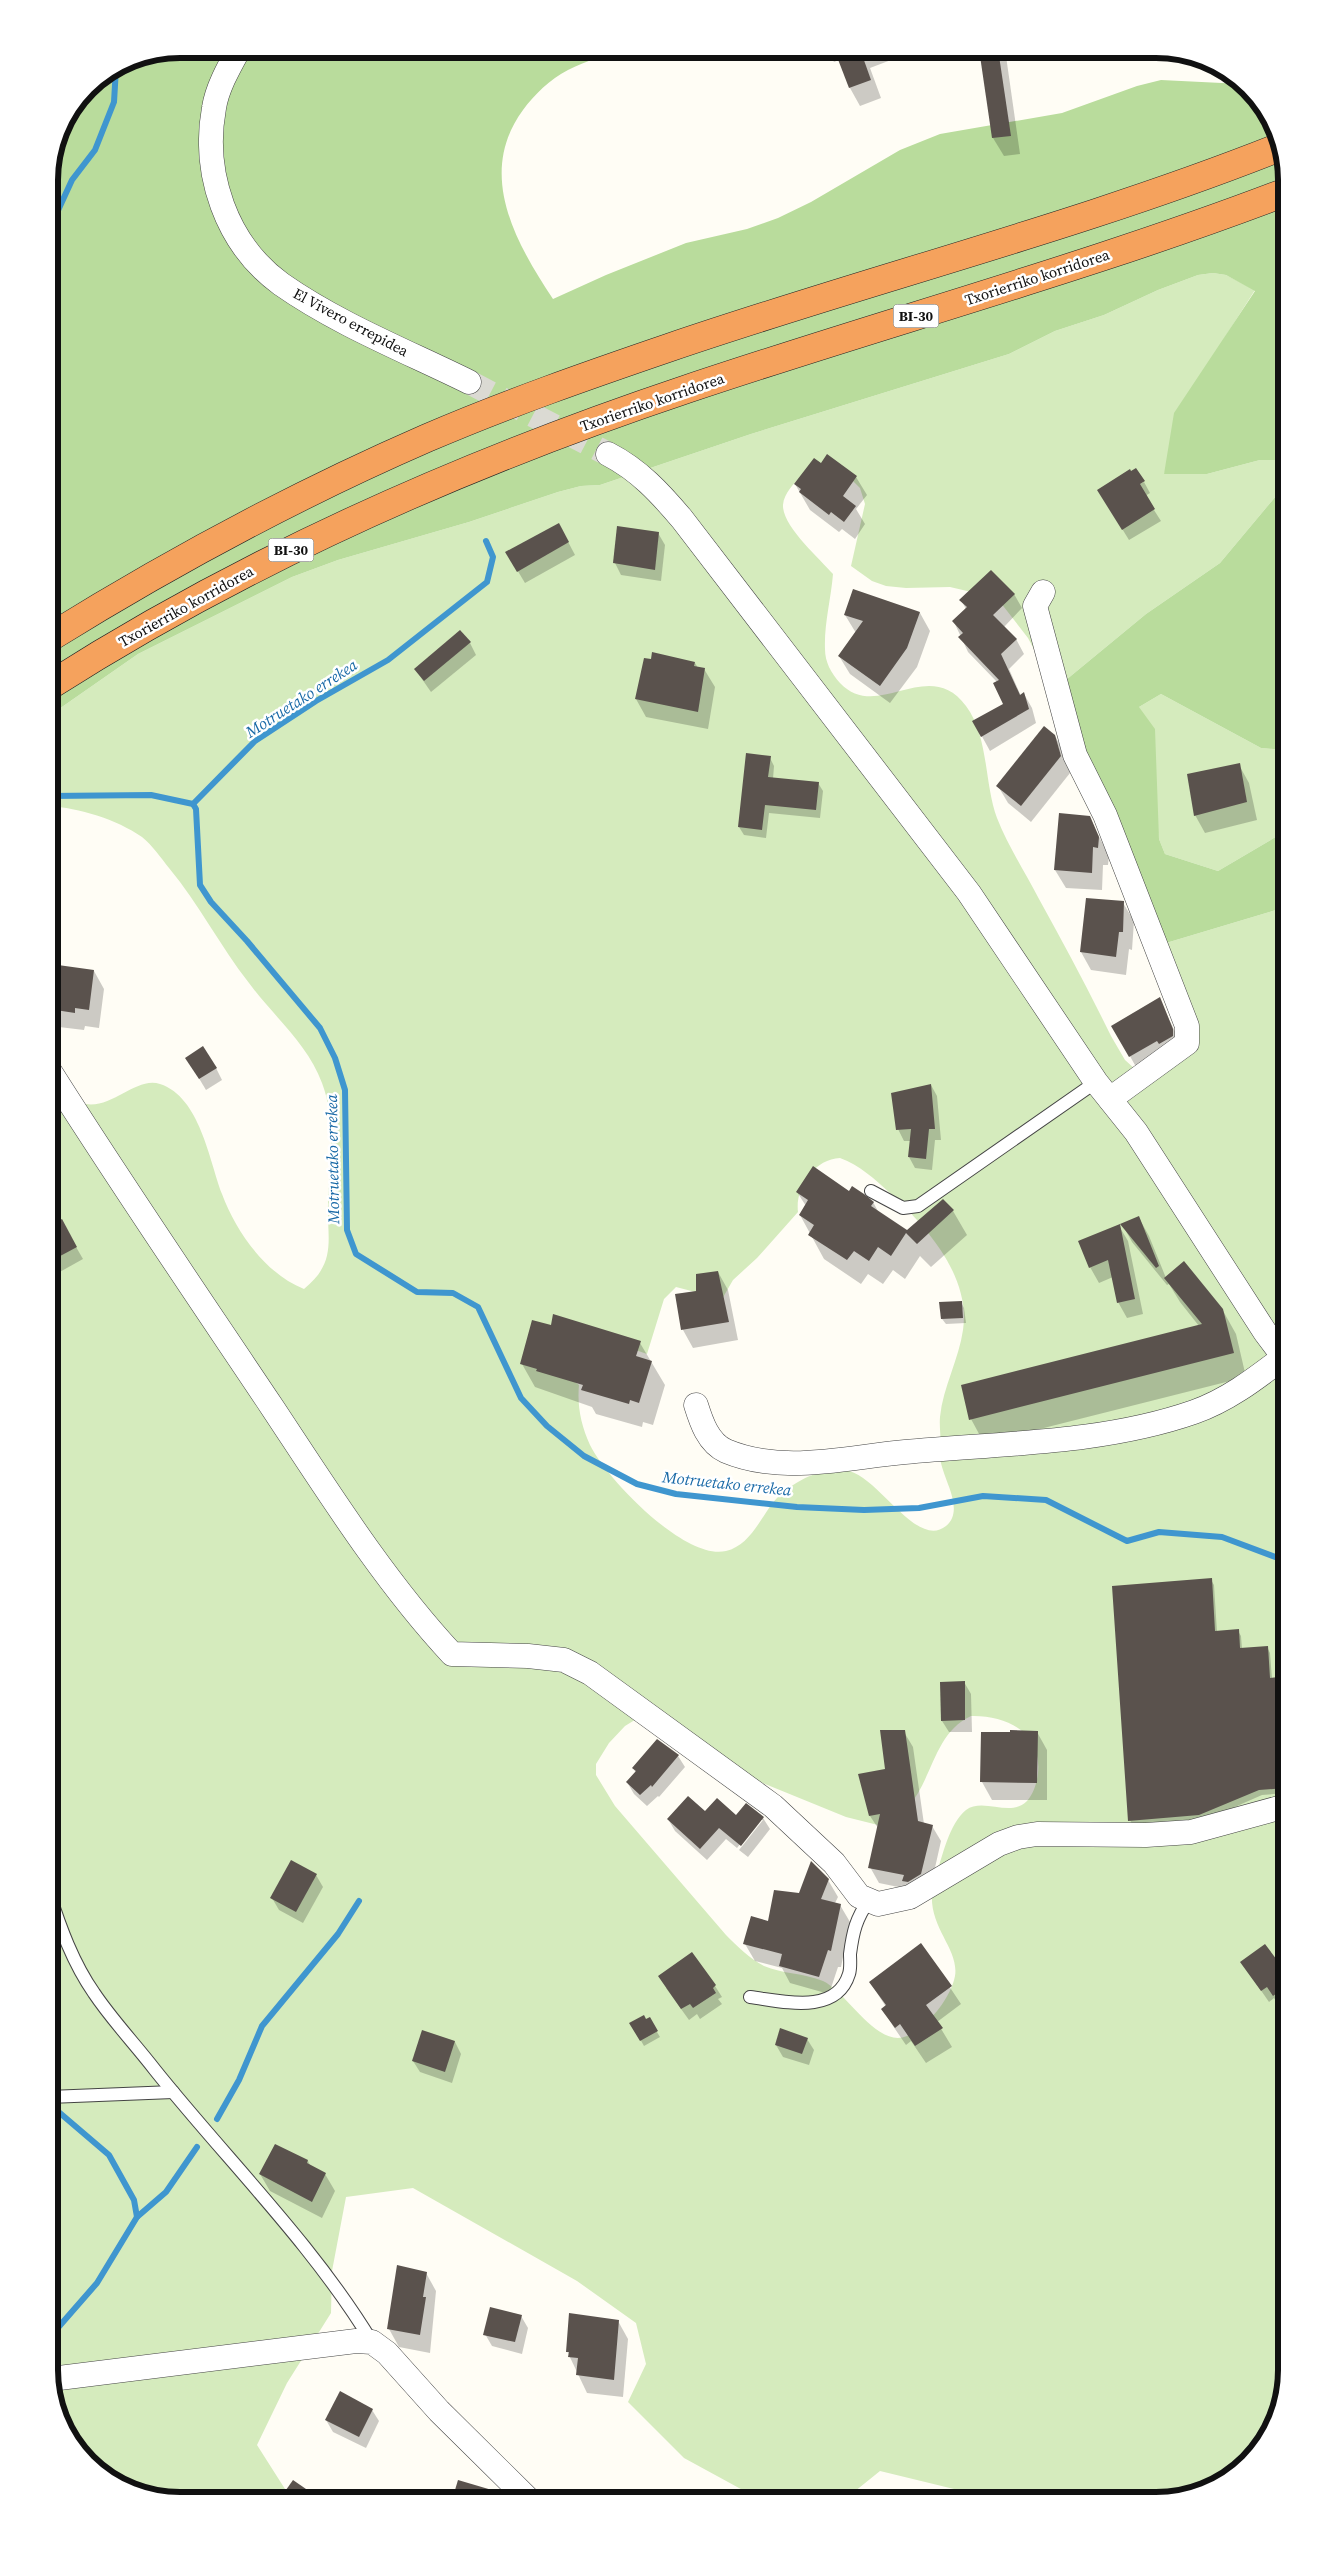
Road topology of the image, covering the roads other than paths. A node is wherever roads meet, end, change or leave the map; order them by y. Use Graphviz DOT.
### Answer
graph roads {
  1 [pos="234,58"];
  2 [pos="1273,148"];
  3 [pos="1278,195"];
  4 [pos="469,382"];
  5 [pos="608,454"];
  6 [pos="1043,592"];
  7 [pos="58,633"];
  8 [pos="58,681"];
  9 [pos="58,1084"];
  10 [pos="1103,1091"];
  11 [pos="871,1191"];
  12 [pos="1278,1350"];
  13 [pos="1278,1364"];
  14 [pos="696,1405"];
  15 [pos="1278,1808"];
  16 [pos="869,1900"];
  17 [pos="58,1920"];
  18 [pos="750,1996"];
  19 [pos="173,2092"];
  20 [pos="58,2097"];
  21 [pos="372,2342"];
  22 [pos="58,2377"];
  23 [pos="520,2491"];
  1 -- 4 [label="street, El Vivero errepidea"];
  2 -- 7 [label="highway, BI-30"];
  3 -- 8 [label="highway, Txorierriko korridorea / BI-30"];
  5 -- 10 [label="street"];
  6 -- 10 [label="street"];
  9 -- 16 [label="street"];
  10 -- 11 [label="lane"];
  10 -- 12 [label="street"];
  13 -- 14 [label="street"];
  15 -- 16 [label="street"];
  16 -- 18 [label="lane"];
  17 -- 19 [label="lane"];
  19 -- 20 [label="lane"];
  19 -- 21 [label="lane"];
  21 -- 22 [label="street"];
  21 -- 23 [label="street"];
}
